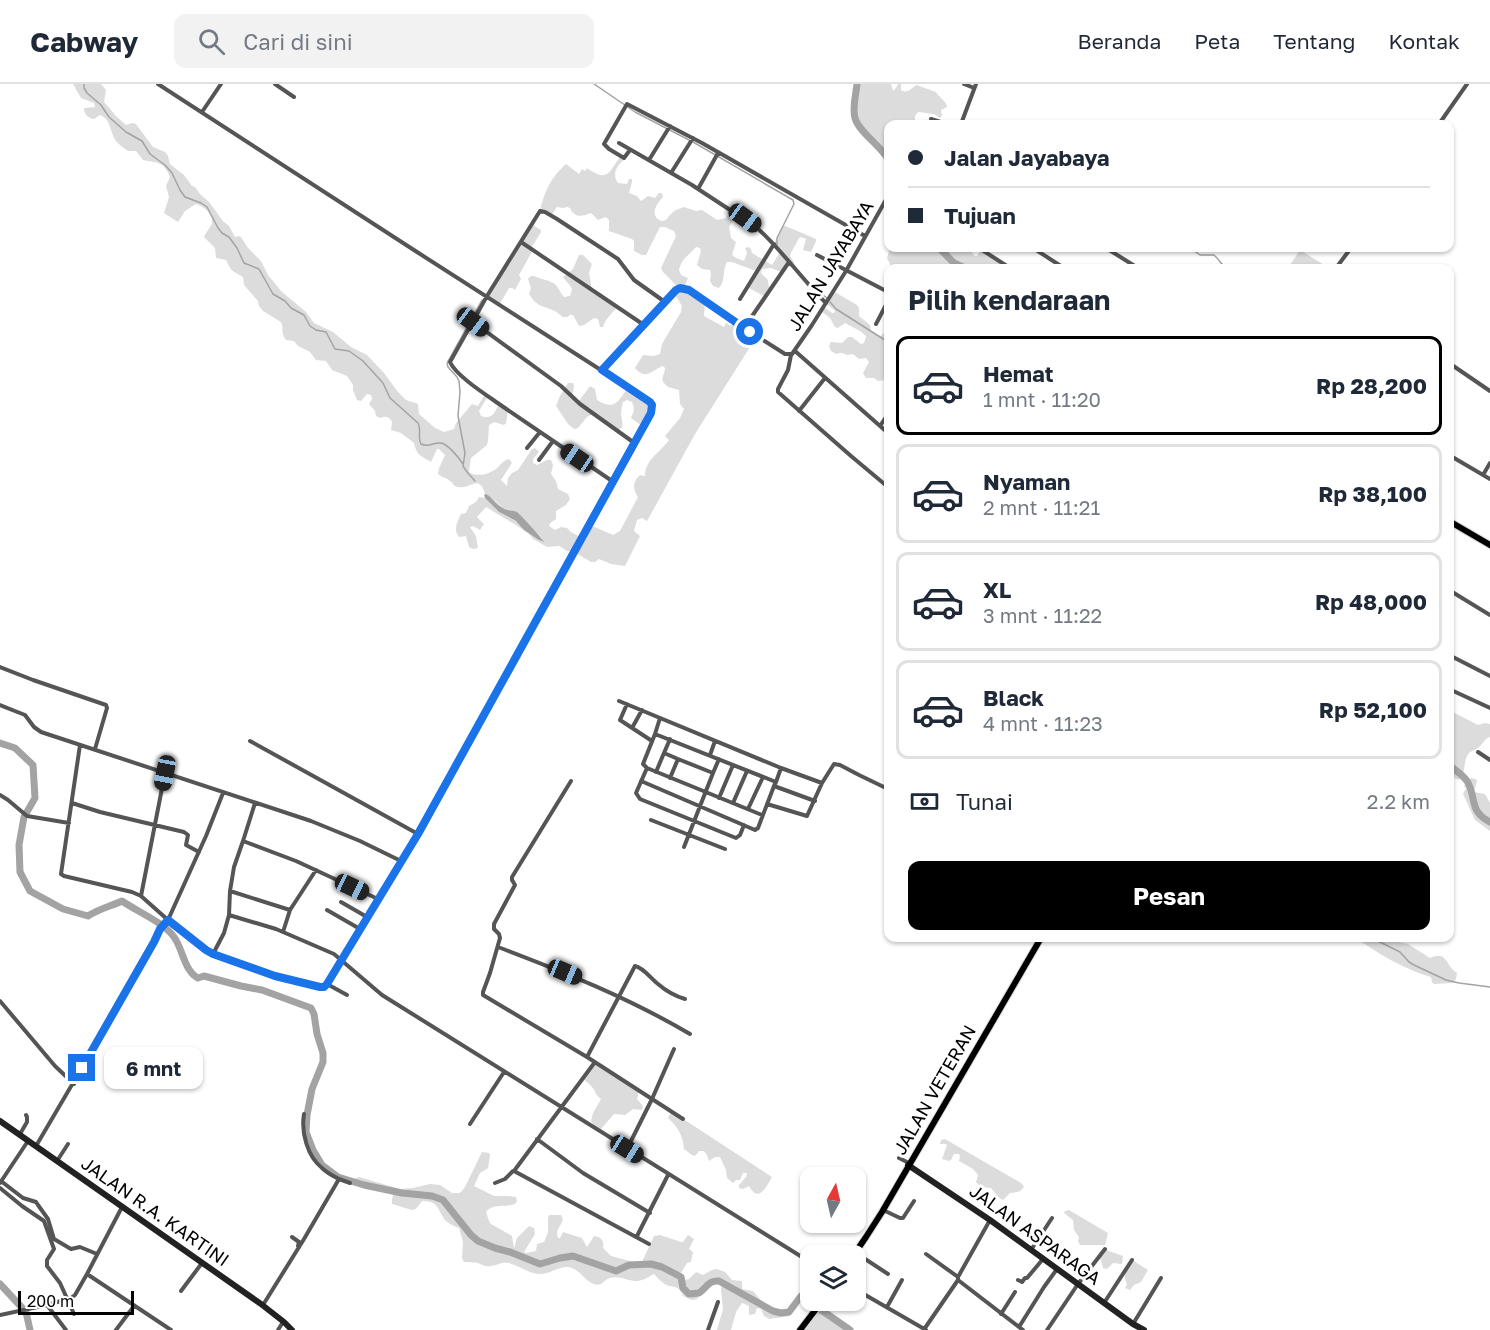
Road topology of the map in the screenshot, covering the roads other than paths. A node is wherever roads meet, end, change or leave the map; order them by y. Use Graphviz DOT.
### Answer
graph roads {
  1 [pos="158,84"];
  2 [pos="220,84"];
  3 [pos="275,84"];
  4 [pos="964,84"];
  5 [pos="1467,84"];
  6 [pos="975,86"];
  7 [pos="294,97"];
  8 [pos="202,112"];
  9 [pos="932,119"];
  10 [pos="935,120"];
  11 [pos="962,120"];
  12 [pos="1442,120"];
  13 [pos="668,128"];
  14 [pos="691,140"];
  15 [pos="619,143"];
  16 [pos="630,150"];
  17 [pos="717,155"];
  18 [pos="649,160"];
  19 [pos="671,173"];
  20 [pos="699,189"];
  21 [pos="884,203"];
  22 [pos="865,236"];
  23 [pos="520,242"];
  24 [pos="774,244"];
  25 [pos="985,252"];
  26 [pos="1039,252"];
  27 [pos="1112,252"];
  28 [pos="817,255"];
  29 [pos="789,262"];
  30 [pos="1004,264"];
  31 [pos="1058,264"];
  32 [pos="1132,264"];
  33 [pos="846,271"];
  34 [pos="884,290"];
  35 [pos="488,296"];
  36 [pos="740,299"];
  37 [pos="827,301"];
  38 [pos="665,302"];
  39 [pos="884,309"];
  40 [pos="473,322"];
  41 [pos="876,324"];
  42 [pos="644,325"];
  43 [pos="744,328"];
  44 [pos="795,351"];
  45 [pos="791,355"];
  46 [pos="1454,366"];
  47 [pos="602,370"];
  48 [pos="825,378"];
  49 [pos="1490,391"];
  50 [pos="799,411"];
  51 [pos="884,420"];
  52 [pos="880,426"];
  53 [pos="884,430"];
  54 [pos="540,432"];
  55 [pos="553,441"];
  56 [pos="633,442"];
  57 [pos="527,448"];
  58 [pos="1454,458"];
  59 [pos="539,460"];
  60 [pos="1490,463"];
  61 [pos="1483,475"];
  62 [pos="1490,479"];
  63 [pos="612,481"];
  64 [pos="884,484"];
  65 [pos="1454,524"];
  66 [pos="1490,545"];
  67 [pos="1454,593"];
  68 [pos="1490,615"];
  69 [pos="1454,658"];
  70 [pos="0,667"];
  71 [pos="1490,676"];
  72 [pos="1454,691"];
  73 [pos="619,701"];
  74 [pos="627,704"];
  75 [pos="0,705"];
  76 [pos="1490,708"];
  77 [pos="642,710"];
  78 [pos="660,718"];
  79 [pos="632,728"];
  80 [pos="655,734"];
  81 [pos="670,739"];
  82 [pos="250,741"];
  83 [pos="652,741"];
  84 [pos="715,741"];
  85 [pos="80,745"];
  86 [pos="95,749"];
  87 [pos="1478,752"];
  88 [pos="664,753"];
  89 [pos="710,755"];
  90 [pos="678,759"];
  91 [pos="719,759"];
  92 [pos="1490,760"];
  93 [pos="733,765"];
  94 [pos="647,768"];
  95 [pos="781,768"];
  96 [pos="747,771"];
  97 [pos="656,772"];
  98 [pos="165,773"];
  99 [pos="713,773"];
  100 [pos="763,777"];
  101 [pos="670,778"];
  102 [pos="571,781"];
  103 [pos="641,781"];
  104 [pos="822,783"];
  105 [pos="775,784"];
  106 [pos="884,787"];
  107 [pos="223,793"];
  108 [pos="705,793"];
  109 [pos="0,795"];
  110 [pos="719,798"];
  111 [pos="815,801"];
  112 [pos="72,803"];
  113 [pos="255,803"];
  114 [pos="733,803"];
  115 [pos="767,804"];
  116 [pos="700,807"];
  117 [pos="748,809"];
  118 [pos="762,815"];
  119 [pos="651,820"];
  120 [pos="694,820"];
  121 [pos="69,823"];
  122 [pos="744,825"];
  123 [pos="156,826"];
  124 [pos="418,834"];
  125 [pos="689,835"];
  126 [pos="243,841"];
  127 [pos="684,847"];
  128 [pos="725,849"];
  129 [pos="199,852"];
  130 [pos="401,861"];
  131 [pos="316,870"];
  132 [pos="230,891"];
  133 [pos="141,896"];
  134 [pos="378,899"];
  135 [pos="341,902"];
  136 [pos="290,910"];
  137 [pos="327,910"];
  138 [pos="229,915"];
  139 [pos="368,917"];
  140 [pos="168,920"];
  141 [pos="360,929"];
  142 [pos="283,932"];
  143 [pos="1039,942"];
  144 [pos="498,947"];
  145 [pos="213,954"];
  146 [pos="342,959"];
  147 [pos="327,984"];
  148 [pos="347,995"];
  149 [pos="618,997"];
  150 [pos="685,999"];
  151 [pos="0,1001"];
  152 [pos="690,1034"];
  153 [pos="674,1049"];
  154 [pos="587,1057"];
  155 [pos="595,1062"];
  156 [pos="504,1072"];
  157 [pos="74,1084"];
  158 [pos="652,1099"];
  159 [pos="561,1108"];
  160 [pos="304,1114"];
  161 [pos="26,1115"];
  162 [pos="683,1119"];
  163 [pos="0,1121"];
  164 [pos="470,1124"];
  165 [pos="19,1135"];
  166 [pos="537,1139"];
  167 [pos="28,1141"];
  168 [pos="68,1144"];
  169 [pos="36,1146"];
  170 [pos="627,1149"];
  171 [pos="899,1158"];
  172 [pos="57,1161"];
  173 [pos="909,1164"];
  174 [pos="514,1171"];
  175 [pos="668,1175"];
  176 [pos="339,1179"];
  177 [pos="1,1182"];
  178 [pos="350,1183"];
  179 [pos="495,1183"];
  180 [pos="0,1188"];
  181 [pos="914,1201"];
  182 [pos="122,1206"];
  183 [pos="883,1210"];
  184 [pos="650,1213"];
  185 [pos="1052,1218"];
  186 [pos="46,1220"];
  187 [pos="990,1220"];
  188 [pos="637,1236"];
  189 [pos="292,1238"];
  190 [pos="649,1244"];
  191 [pos="860,1245"];
  192 [pos="1105,1249"];
  193 [pos="1031,1250"];
  194 [pos="97,1254"];
  195 [pos="926,1254"];
  196 [pos="800,1256"];
  197 [pos="1043,1258"];
  198 [pos="1132,1260"];
  199 [pos="866,1261"];
  200 [pos="202,1263"];
  201 [pos="1057,1269"];
  202 [pos="87,1274"];
  203 [pos="888,1274"];
  204 [pos="958,1278"];
  205 [pos="1161,1278"];
  206 [pos="902,1280"];
  207 [pos="1018,1280"];
  208 [pos="1078,1284"];
  209 [pos="181,1291"];
  210 [pos="1015,1292"];
  211 [pos="866,1295"];
  212 [pos="68,1298"];
  213 [pos="718,1302"];
  214 [pos="1104,1303"];
  215 [pos="47,1305"];
  216 [pos="262,1305"];
  217 [pos="134,1306"];
  218 [pos="886,1307"];
  219 [pos="815,1311"];
  220 [pos="74,1314"];
  221 [pos="1001,1314"];
  222 [pos="0,1315"];
  223 [pos="284,1322"];
  224 [pos="1134,1326"];
  225 [pos="924,1329"];
  226 [pos="1021,1329"];
  227 [pos="66,1330"];
  228 [pos="116,1330"];
  229 [pos="171,1330"];
  230 [pos="278,1330"];
  231 [pos="291,1330"];
  232 [pos="708,1330"];
  233 [pos="800,1330"];
  234 [pos="1047,1330"];
  235 [pos="1144,1330"];
  1 -- 8 [label="street"];
  2 -- 8 [label="street"];
  3 -- 7 [label="street"];
  4 -- 6 [label="street"];
  5 -- 12 [label="street"];
  6 -- 11 [label="street"];
  8 -- 35 [label="street"];
  9 -- 10 [label="street"];
  13 -- 14 [label="street"];
  13 -- 16 [label="street"];
  13 -- 18 [label="street"];
  14 -- 17 [label="street"];
  14 -- 19 [label="street"];
  15 -- 16 [label="street"];
  16 -- 18 [label="street"];
  17 -- 20 [label="street"];
  17 -- 22 [label="street"];
  18 -- 19 [label="street"];
  19 -- 20 [label="street"];
  20 -- 24 [label="street"];
  21 -- 22 [label="street, JALAN JAYABAYA"];
  22 -- 33 [label="street, JALAN JAYABAYA"];
  23 -- 35 [label="street"];
  23 -- 38 [label="street"];
  23 -- 42 [label="street"];
  24 -- 29 [label="street"];
  24 -- 36 [label="street"];
  25 -- 30 [label="street"];
  26 -- 31 [label="street"];
  27 -- 32 [label="street"];
  28 -- 33 [label="street"];
  29 -- 37 [label="street"];
  29 -- 43 [label="street"];
  33 -- 34 [label="street"];
  33 -- 37 [label="street, JALAN JAYABAYA"];
  35 -- 40 [label="street"];
  35 -- 47 [label="street"];
  37 -- 44 [label="street, JALAN JAYABAYA"];
  38 -- 42 [label="street, JALAN JAYABAYA"];
  38 -- 43 [label="street, JALAN JAYABAYA"];
  39 -- 41 [label="street"];
  40 -- 54 [label="street"];
  40 -- 56 [label="street"];
  42 -- 47 [label="street, JALAN JAYABAYA"];
  43 -- 45 [label="street, JALAN JAYABAYA"];
  44 -- 45 [label="street, JALAN JAYABAYA"];
  44 -- 48 [label="street"];
  45 -- 50 [label="street"];
  46 -- 49 [label="street"];
  47 -- 56 [label="street"];
  48 -- 50 [label="street"];
  48 -- 52 [label="street"];
  50 -- 64 [label="street"];
  51 -- 52 [label="street"];
  52 -- 53 [label="street"];
  54 -- 55 [label="street"];
  54 -- 57 [label="street"];
  55 -- 59 [label="street"];
  55 -- 63 [label="street"];
  56 -- 63 [label="street"];
  58 -- 61 [label="street"];
  60 -- 61 [label="street"];
  61 -- 62 [label="street"];
  63 -- 124 [label="street"];
  65 -- 66 [label="main road"];
  67 -- 68 [label="street"];
  69 -- 71 [label="street"];
  70 -- 86 [label="street"];
  72 -- 76 [label="street"];
  73 -- 74 [label="street"];
  74 -- 77 [label="street"];
  74 -- 79 [label="street"];
  75 -- 85 [label="street"];
  77 -- 78 [label="street"];
  77 -- 79 [label="street"];
  78 -- 80 [label="street"];
  78 -- 84 [label="street"];
  79 -- 83 [label="street"];
  80 -- 81 [label="street"];
  80 -- 83 [label="street"];
  81 -- 88 [label="street"];
  81 -- 89 [label="street"];
  82 -- 124 [label="street"];
  83 -- 94 [label="street"];
  84 -- 89 [label="street"];
  84 -- 95 [label="street"];
  85 -- 86 [label="street"];
  85 -- 112 [label="street"];
  86 -- 98 [label="street"];
  87 -- 92 [label="street"];
  88 -- 90 [label="street"];
  88 -- 97 [label="street"];
  89 -- 91 [label="street"];
  90 -- 99 [label="street"];
  90 -- 101 [label="street"];
  91 -- 93 [label="street"];
  91 -- 99 [label="street"];
  93 -- 96 [label="street"];
  93 -- 110 [label="street"];
  94 -- 97 [label="street"];
  94 -- 103 [label="street"];
  95 -- 104 [label="street"];
  95 -- 105 [label="street"];
  96 -- 100 [label="street"];
  96 -- 114 [label="street"];
  97 -- 101 [label="street"];
  98 -- 107 [label="street"];
  98 -- 123 [label="street"];
  99 -- 108 [label="street"];
  100 -- 105 [label="street"];
  100 -- 117 [label="street"];
  101 -- 108 [label="street"];
  102 -- 144 [label="street"];
  103 -- 116 [label="street"];
  103 -- 120 [label="street"];
  104 -- 106 [label="street"];
  104 -- 111 [label="street"];
  105 -- 111 [label="street"];
  105 -- 115 [label="street"];
  107 -- 113 [label="street"];
  107 -- 129 [label="street"];
  108 -- 110 [label="street"];
  108 -- 116 [label="street"];
  109 -- 121 [label="street"];
  110 -- 114 [label="street"];
  111 -- 115 [label="street"];
  112 -- 121 [label="street"];
  112 -- 123 [label="street"];
  113 -- 126 [label="street"];
  113 -- 130 [label="street"];
  114 -- 117 [label="street"];
  115 -- 118 [label="street"];
  116 -- 120 [label="street"];
  116 -- 122 [label="street"];
  117 -- 118 [label="street"];
  118 -- 122 [label="street"];
  119 -- 125 [label="street"];
  120 -- 122 [label="street"];
  120 -- 125 [label="street"];
  121 -- 133 [label="street"];
  123 -- 129 [label="street"];
  123 -- 133 [label="street"];
  124 -- 130 [label="street"];
  125 -- 127 [label="street"];
  125 -- 128 [label="street"];
  126 -- 131 [label="street"];
  126 -- 132 [label="street"];
  129 -- 140 [label="street"];
  130 -- 134 [label="street"];
  131 -- 134 [label="street"];
  131 -- 136 [label="street"];
  132 -- 136 [label="street"];
  132 -- 138 [label="street"];
  133 -- 140 [label="street"];
  134 -- 139 [label="street"];
  135 -- 139 [label="street"];
  136 -- 142 [label="street"];
  137 -- 141 [label="street"];
  138 -- 142 [label="street"];
  138 -- 145 [label="street"];
  139 -- 141 [label="street"];
  140 -- 145 [label="street"];
  140 -- 157 [label="street"];
  141 -- 146 [label="street"];
  142 -- 146 [label="street"];
  143 -- 173 [label="main road, JALAN VETERAN"];
  144 -- 149 [label="street"];
  144 -- 154 [label="street"];
  145 -- 147 [label="street"];
  146 -- 147 [label="street"];
  146 -- 156 [label="street"];
  147 -- 148 [label="street"];
  149 -- 150 [label="street"];
  149 -- 152 [label="street"];
  149 -- 154 [label="street"];
  151 -- 157 [label="street"];
  153 -- 158 [label="street"];
  154 -- 155 [label="street"];
  155 -- 158 [label="street"];
  155 -- 159 [label="street"];
  156 -- 159 [label="street"];
  156 -- 164 [label="street"];
  157 -- 169 [label="street"];
  158 -- 162 [label="street"];
  158 -- 170 [label="street"];
  159 -- 166 [label="street"];
  159 -- 170 [label="street"];
  160 -- 176 [label="street"];
  161 -- 165 [label="street"];
  163 -- 165 [label="main road, JALAN R.A. KARTINI"];
  165 -- 167 [label="main road, JALAN R.A. KARTINI"];
  166 -- 174 [label="street"];
  166 -- 184 [label="street"];
  167 -- 169 [label="main road, JALAN R.A. KARTINI"];
  167 -- 177 [label="street"];
  168 -- 172 [label="street"];
  169 -- 172 [label="main road, JALAN R.A. KARTINI"];
  170 -- 175 [label="street"];
  171 -- 173 [label="street"];
  172 -- 182 [label="main road, JALAN R.A. KARTINI"];
  173 -- 183 [label="main road, JALAN VETERAN"];
  173 -- 187 [label="main road, JALAN ASPARAGA"];
  174 -- 179 [label="street"];
  174 -- 188 [label="street"];
  175 -- 184 [label="street"];
  175 -- 196 [label="street"];
  176 -- 178 [label="street"];
  176 -- 216 [label="street"];
  177 -- 186 [label="street"];
  180 -- 186 [label="street"];
  181 -- 183 [label="street"];
  182 -- 194 [label="street"];
  182 -- 200 [label="main road, JALAN R.A. KARTINI"];
  183 -- 191 [label="main road, JALAN VETERAN"];
  184 -- 188 [label="street"];
  185 -- 193 [label="street"];
  186 -- 194 [label="street"];
  186 -- 212 [label="street"];
  187 -- 193 [label="main road, JALAN ASPARAGA"];
  187 -- 204 [label="street"];
  188 -- 190 [label="street"];
  189 -- 216 [label="street"];
  192 -- 208 [label="street"];
  193 -- 197 [label="main road, JALAN ASPARAGA"];
  194 -- 202 [label="street"];
  195 -- 204 [label="street"];
  197 -- 201 [label="main road, JALAN ASPARAGA"];
  197 -- 207 [label="street"];
  198 -- 214 [label="street"];
  199 -- 203 [label="street"];
  200 -- 209 [label="street"];
  200 -- 216 [label="main road, JALAN R.A. KARTINI"];
  201 -- 208 [label="main road, JALAN ASPARAGA"];
  201 -- 226 [label="street"];
  202 -- 212 [label="street"];
  202 -- 217 [label="street"];
  204 -- 221 [label="street"];
  204 -- 225 [label="street"];
  205 -- 224 [label="street"];
  206 -- 218 [label="street"];
  208 -- 214 [label="main road, JALAN ASPARAGA"];
  208 -- 234 [label="street"];
  210 -- 221 [label="street"];
  211 -- 218 [label="street"];
  212 -- 215 [label="street"];
  212 -- 220 [label="street"];
  213 -- 232 [label="street"];
  214 -- 224 [label="main road, JALAN ASPARAGA"];
  215 -- 222 [label="street"];
  215 -- 227 [label="street"];
  216 -- 223 [label="main road, JALAN R.A. KARTINI"];
  217 -- 228 [label="street"];
  217 -- 229 [label="street"];
  218 -- 225 [label="street"];
  219 -- 233 [label="main road"];
  221 -- 226 [label="street"];
  223 -- 230 [label="street"];
  223 -- 231 [label="main road, JALAN R.A. KARTINI"];
  224 -- 235 [label="main road, JALAN ASPARAGA"];
}
